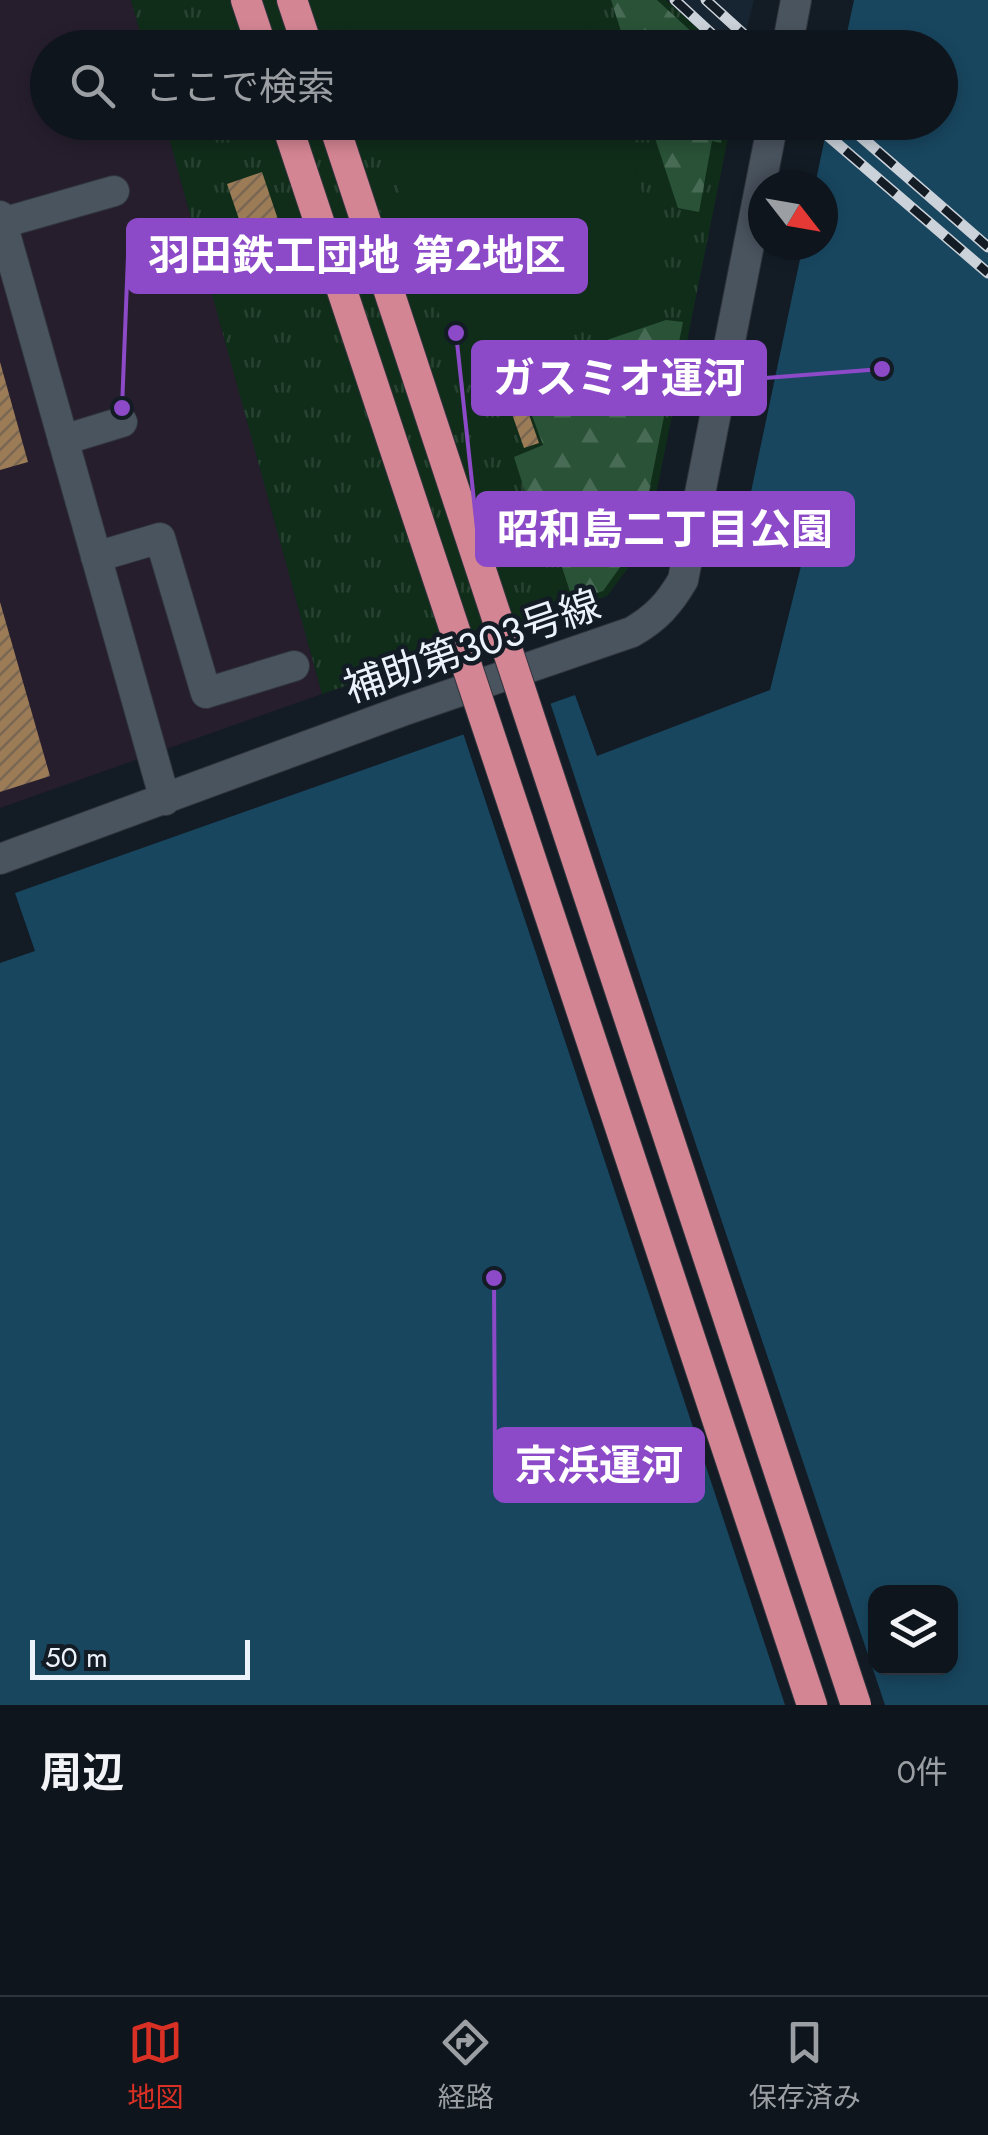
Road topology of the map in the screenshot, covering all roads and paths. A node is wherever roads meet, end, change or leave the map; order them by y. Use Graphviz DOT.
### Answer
graph roads {
  1 [pos="246,0"];
  2 [pos="292,0"];
  3 [pos="796,0"];
  4 [pos="256,30"];
  5 [pos="302,30"];
  6 [pos="790,30"];
  7 [pos="292,140"];
  8 [pos="338,140"];
  9 [pos="769,140"];
  10 [pos="114,191"];
  11 [pos="1,220"];
  12 [pos="122,422"];
  13 [pos="63,440"];
  14 [pos="96,558"];
  15 [pos="294,666"];
  16 [pos="165,800"];
  17 [pos="0,860"];
  18 [pos="812,1705"];
  19 [pos="856,1705"];
  1 -- 4 [label="highway"];
  2 -- 5 [label="highway"];
  3 -- 6 [label="street"];
  7 -- 18 [label="highway, bridge"];
  8 -- 19 [label="highway, bridge"];
  9 -- 16 [label="street, 補助第303号線"];
  10 -- 11 [label="street"];
  11 -- 13 [label="street"];
  12 -- 13 [label="street"];
  13 -- 14 [label="street"];
  14 -- 15 [label="street"];
  14 -- 16 [label="street"];
  16 -- 17 [label="street, 補助第303号線"];
}
